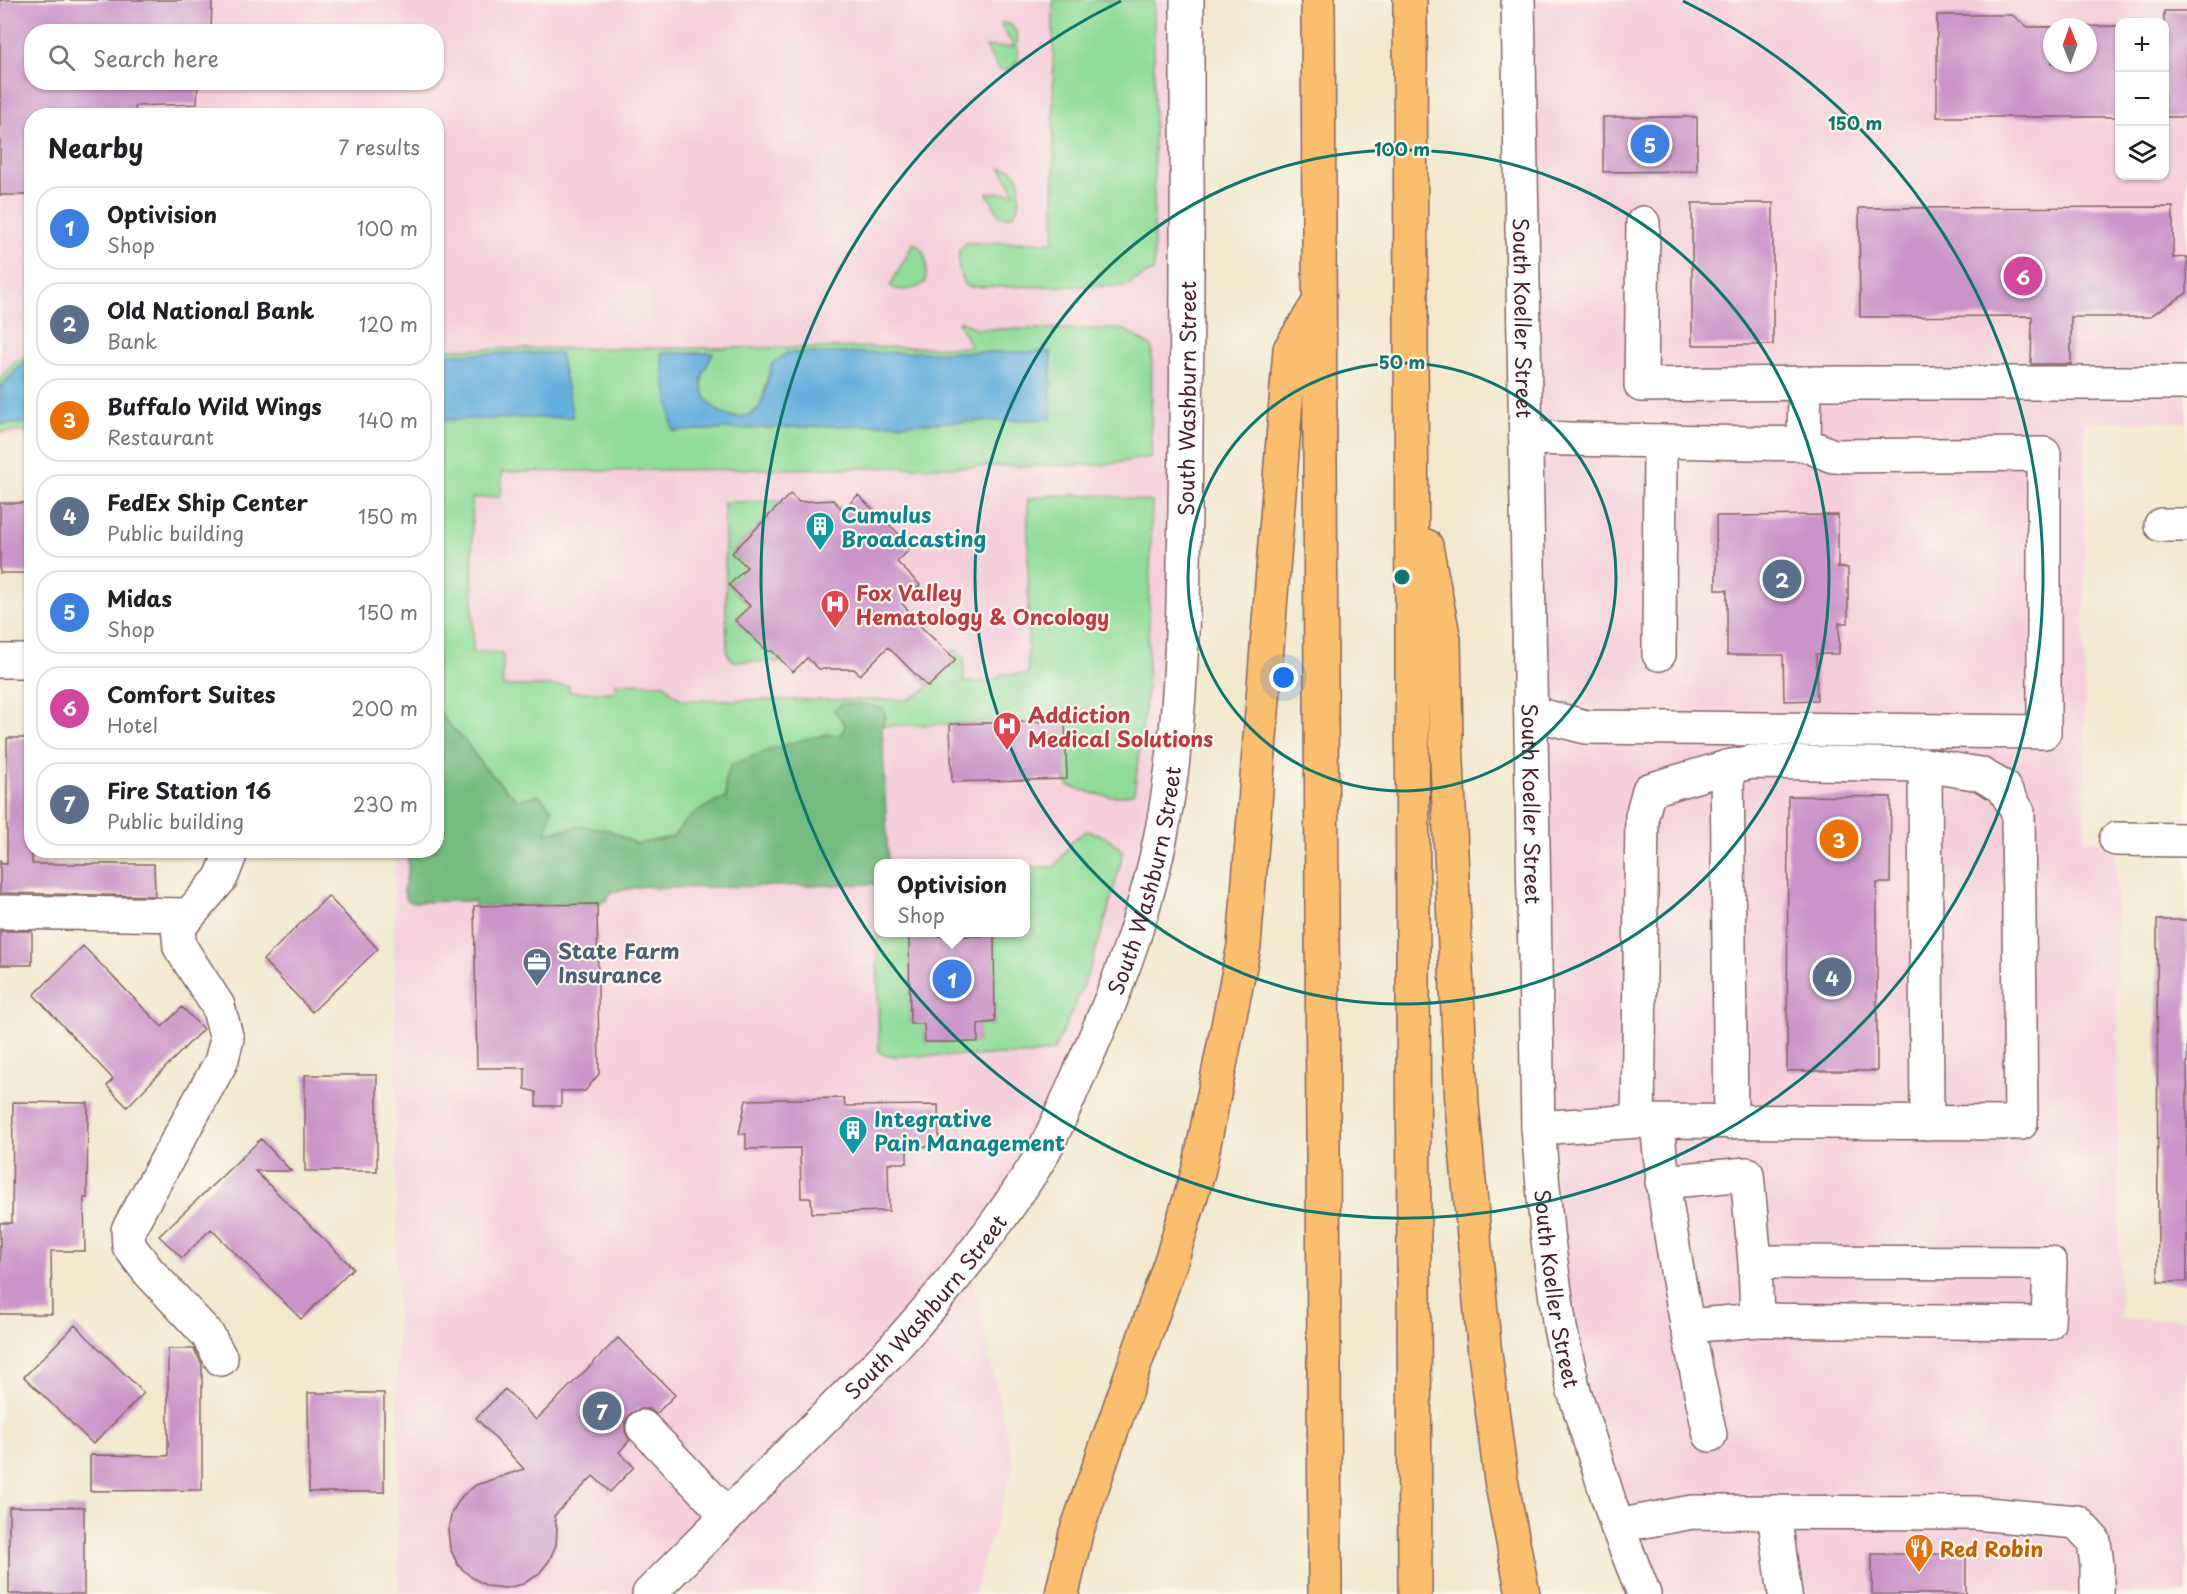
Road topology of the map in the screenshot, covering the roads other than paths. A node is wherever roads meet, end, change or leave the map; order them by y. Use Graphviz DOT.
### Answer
graph roads {
  1 [pos="1187,0"];
  2 [pos="1318,0"];
  3 [pos="1410,0"];
  4 [pos="1518,0"];
  5 [pos="1643,223"];
  6 [pos="1318,304"];
  7 [pos="1805,383"];
  8 [pos="2187,383"];
  9 [pos="1526,438"];
  10 [pos="1660,441"];
  11 [pos="1804,444"];
  12 [pos="1411,468"];
  13 [pos="1659,654"];
  14 [pos="0,661"];
  15 [pos="24,661"];
  16 [pos="1531,712"];
  17 [pos="1925,765"];
  18 [pos="1727,767"];
  19 [pos="2116,839"];
  20 [pos="2187,840"];
  21 [pos="229,858"];
  22 [pos="0,912"];
  23 [pos="188,915"];
  24 [pos="1648,1122"];
  25 [pos="1731,1122"];
  26 [pos="1928,1123"];
  27 [pos="1538,1128"];
  28 [pos="1662,1182"];
  29 [pos="1755,1262"];
  30 [pos="1757,1320"];
  31 [pos="1687,1326"];
  32 [pos="221,1359"];
  33 [pos="643,1427"];
  34 [pos="1710,1435"];
  35 [pos="1774,1512"];
  36 [pos="727,1515"];
  37 [pos="1617,1526"];
  38 [pos="649,1594"];
  39 [pos="1062,1594"];
  40 [pos="1324,1594"];
  41 [pos="1415,1594"];
  42 [pos="1523,1594"];
  43 [pos="1644,1594"];
  44 [pos="1785,1594"];
  45 [pos="2097,1594"];
  1 -- 36 [label="street, South Washburn Street"];
  2 -- 6 [label="highway"];
  3 -- 12 [label="highway"];
  4 -- 9 [label="street, South Koeller Street"];
  5 -- 7 [label="street"];
  6 -- 39 [label="highway"];
  6 -- 40 [label="highway"];
  7 -- 8 [label="street"];
  7 -- 11 [label="street"];
  9 -- 10 [label="street"];
  9 -- 16 [label="street, South Koeller Street"];
  10 -- 11 [label="street"];
  10 -- 13 [label="street"];
  11 -- 16 [label="street"];
  12 -- 41 [label="highway"];
  12 -- 42 [label="highway"];
  14 -- 15 [label="street"];
  16 -- 27 [label="street, South Koeller Street"];
  17 -- 18 [label="street"];
  17 -- 26 [label="street"];
  17 -- 26 [label="street"];
  18 -- 24 [label="street"];
  18 -- 25 [label="street"];
  19 -- 20 [label="street"];
  21 -- 23 [label="street"];
  22 -- 23 [label="street"];
  23 -- 32 [label="street"];
  24 -- 25 [label="street"];
  24 -- 27 [label="street"];
  24 -- 28 [label="street"];
  25 -- 26 [label="street"];
  27 -- 37 [label="street, South Koeller Street"];
  28 -- 29 [label="street"];
  28 -- 31 [label="street"];
  29 -- 30 [label="street"];
  29 -- 30 [label="street"];
  30 -- 31 [label="street"];
  31 -- 34 [label="street"];
  33 -- 36 [label="street"];
  35 -- 37 [label="street"];
  35 -- 44 [label="street"];
  35 -- 45 [label="street"];
  36 -- 38 [label="street, South Washburn Street"];
  37 -- 43 [label="street, South Koeller Street"];
}
